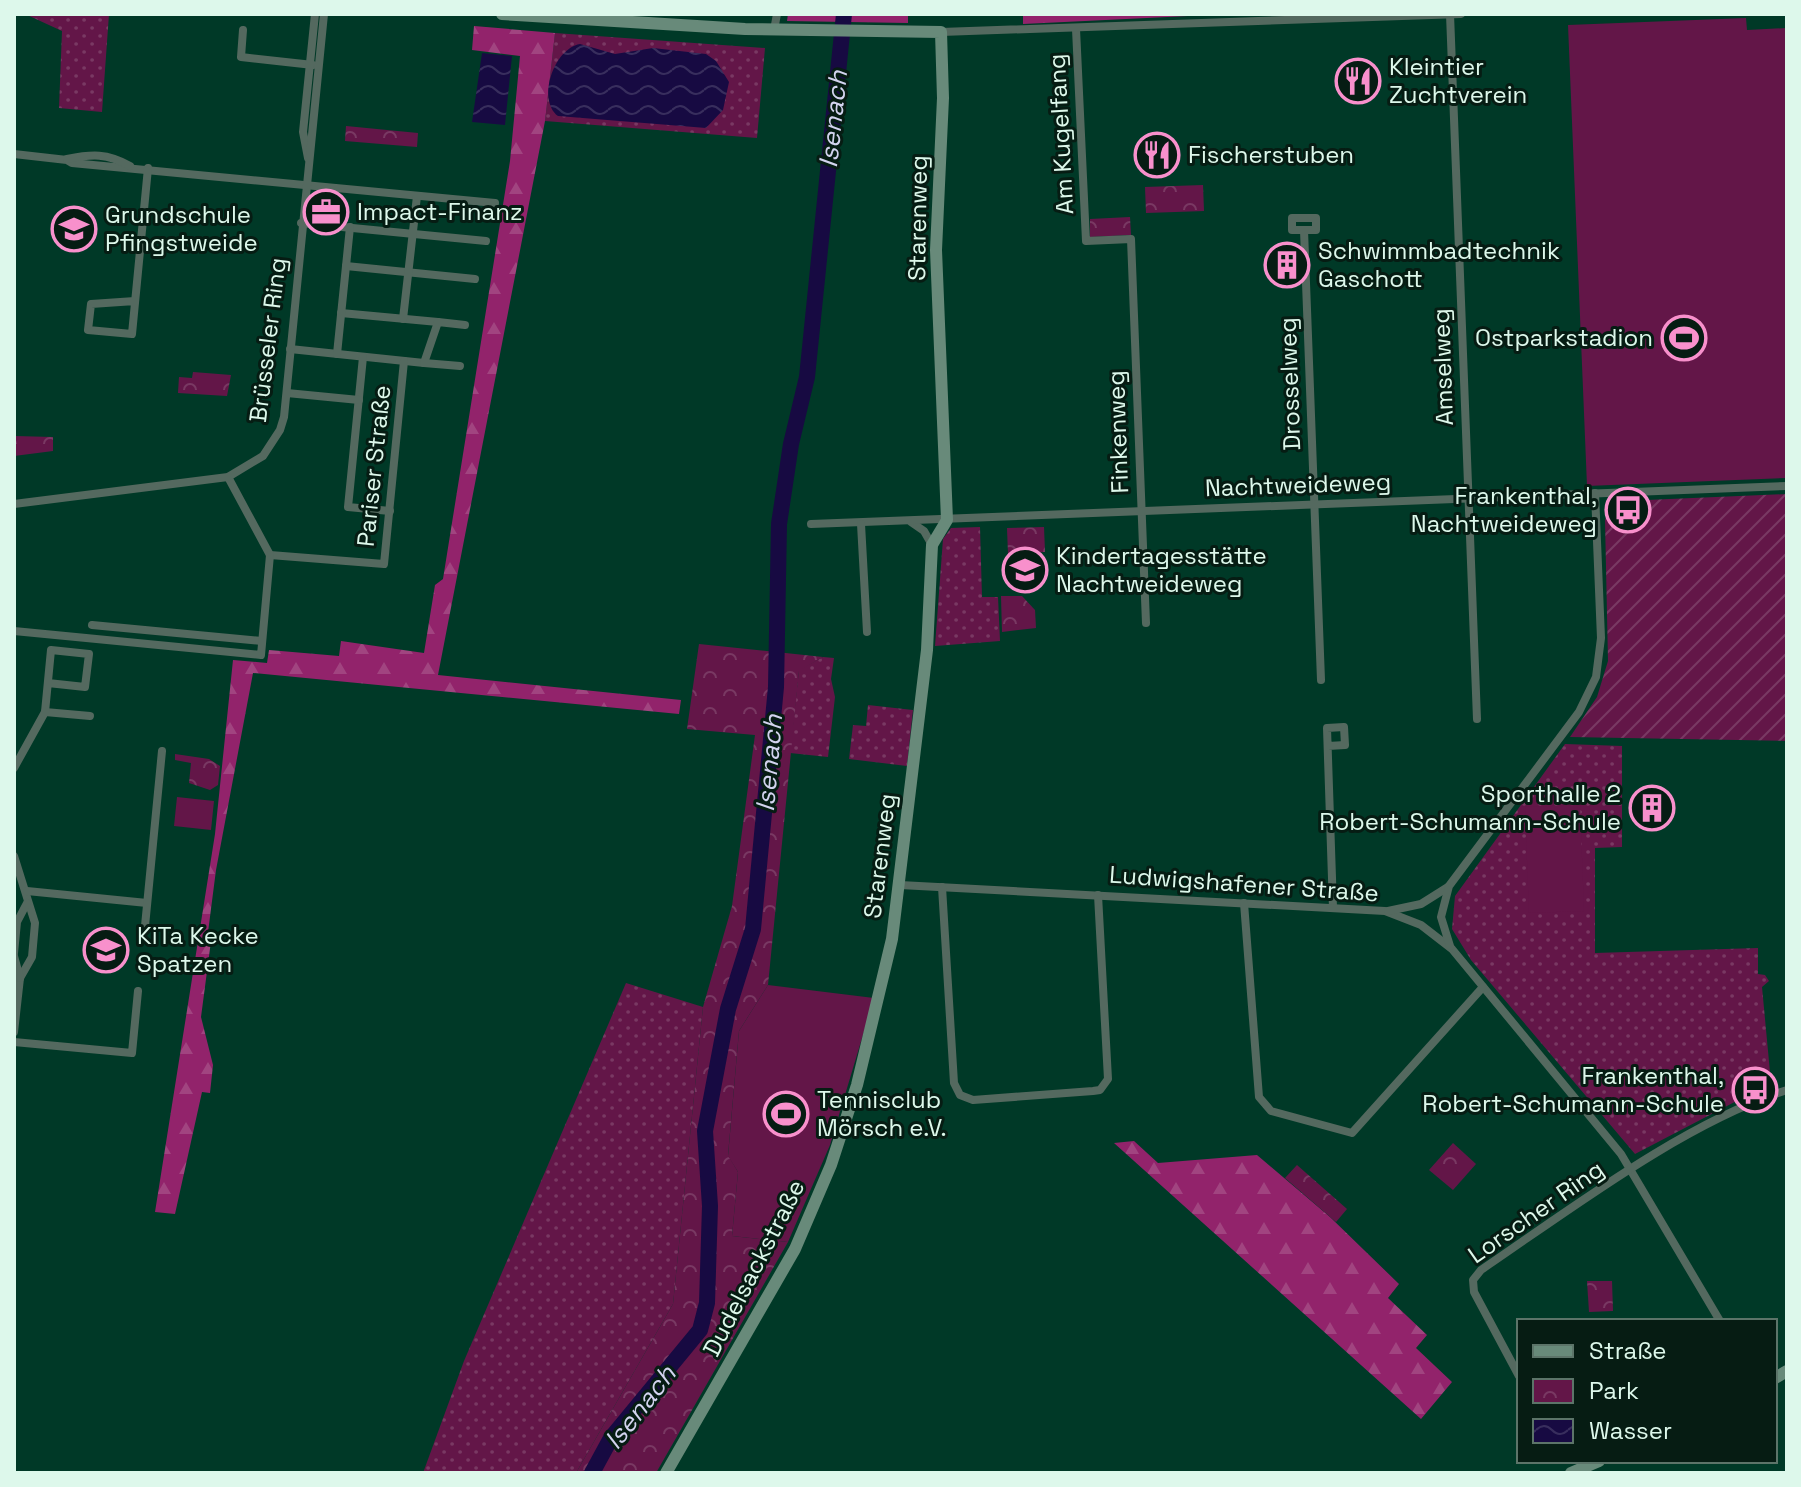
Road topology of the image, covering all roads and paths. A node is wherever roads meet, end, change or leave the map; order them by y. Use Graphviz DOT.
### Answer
graph roads {
  1 [pos="315,14"];
  2 [pos="324,14"];
  3 [pos="502,14"];
  4 [pos="777,14"];
  5 [pos="1450,14"];
  6 [pos="1461,14"];
  7 [pos="1076,29"];
  8 [pos="243,30"];
  9 [pos="774,30"];
  10 [pos="941,32"];
  11 [pos="313,64"];
  12 [pos="14,154"];
  13 [pos="148,168"];
  14 [pos="305,184"];
  15 [pos="417,196"];
  16 [pos="495,203"];
  17 [pos="301,223"];
  18 [pos="350,227"];
  19 [pos="1304,230"];
  20 [pos="413,233"];
  21 [pos="1131,239"];
  22 [pos="486,241"];
  23 [pos="346,266"];
  24 [pos="408,272"];
  25 [pos="475,279"];
  26 [pos="135,301"];
  27 [pos="341,313"];
  28 [pos="403,319"];
  29 [pos="438,322"];
  30 [pos="465,325"];
  31 [pos="290,349"];
  32 [pos="337,354"];
  33 [pos="363,357"];
  34 [pos="404,361"];
  35 [pos="424,363"];
  36 [pos="460,366"];
  37 [pos="287,393"];
  38 [pos="359,400"];
  39 [pos="228,477"];
  40 [pos="1787,486"];
  41 [pos="1595,493"];
  42 [pos="1468,499"];
  43 [pos="14,504"];
  44 [pos="1315,504"];
  45 [pos="390,511"];
  46 [pos="1142,512"];
  47 [pos="947,520"];
  48 [pos="910,522"];
  49 [pos="811,524"];
  50 [pos="861,524"];
  51 [pos="932,545"];
  52 [pos="270,555"];
  53 [pos="1146,623"];
  54 [pos="92,625"];
  55 [pos="14,631"];
  56 [pos="867,632"];
  57 [pos="262,641"];
  58 [pos="1321,680"];
  59 [pos="48,683"];
  60 [pos="45,712"];
  61 [pos="90,716"];
  62 [pos="1477,719"];
  63 [pos="1328,746"];
  64 [pos="162,751"];
  65 [pos="14,768"];
  66 [pos="14,856"];
  67 [pos="900,885"];
  68 [pos="1449,886"];
  69 [pos="942,887"];
  70 [pos="27,891"];
  71 [pos="1098,895"];
  72 [pos="27,903"];
  73 [pos="147,903"];
  74 [pos="1244,903"];
  75 [pos="1333,908"];
  76 [pos="1385,911"];
  77 [pos="145,926"];
  78 [pos="1452,949"];
  79 [pos="14,954"];
  80 [pos="20,978"];
  81 [pos="1483,987"];
  82 [pos="138,991"];
  83 [pos="14,1032"];
  84 [pos="14,1042"];
  85 [pos="1787,1090"];
  86 [pos="831,1165"];
  87 [pos="1632,1170"];
  88 [pos="1719,1319"];
  89 [pos="1517,1372"];
  90 [pos="1594,1463"];
  91 [pos="666,1473"];
  92 [pos="1571,1473"];
  1 -- 11 [label="street, Brüsseler Ring"];
  2 -- 11 [label="street, Brüsseler Ring"];
  3 -- 9 [label="street"];
  4 -- 9 [label="street"];
  5 -- 6 [label="street"];
  5 -- 7 [label="street"];
  5 -- 42 [label="street, Amselweg"];
  7 -- 10 [label="street"];
  7 -- 21 [label="street, Am Kugelfang"];
  8 -- 11 [label="street"];
  9 -- 10 [label="street"];
  10 -- 47 [label="street, Starenweg"];
  11 -- 14 [label="street, Brüsseler Ring"];
  12 -- 13 [label="street"];
  13 -- 14 [label="street"];
  13 -- 26 [label="street"];
  14 -- 15 [label="street"];
  14 -- 17 [label="street, Brüsseler Ring"];
  15 -- 16 [label="street"];
  15 -- 20 [label="street"];
  17 -- 18 [label="street"];
  17 -- 31 [label="street, Brüsseler Ring"];
  18 -- 20 [label="street"];
  18 -- 23 [label="street"];
  19 -- 44 [label="street, Drosselweg"];
  20 -- 22 [label="street"];
  20 -- 24 [label="street"];
  21 -- 46 [label="street, Finkenweg"];
  23 -- 24 [label="street"];
  23 -- 27 [label="street"];
  24 -- 25 [label="street"];
  24 -- 28 [label="street"];
  26 -- 26 [label="street"];
  27 -- 28 [label="street"];
  27 -- 32 [label="street"];
  28 -- 29 [label="street"];
  29 -- 30 [label="street"];
  29 -- 35 [label="street"];
  31 -- 32 [label="street, Pariser Straße"];
  31 -- 37 [label="street, Brüsseler Ring"];
  32 -- 33 [label="street, Pariser Straße"];
  33 -- 34 [label="street, Pariser Straße"];
  33 -- 38 [label="street"];
  34 -- 35 [label="street, Pariser Straße"];
  34 -- 45 [label="street, Pariser Straße"];
  35 -- 36 [label="street, Pariser Straße"];
  37 -- 38 [label="street"];
  37 -- 39 [label="street, Brüsseler Ring"];
  38 -- 45 [label="street"];
  39 -- 43 [label="street, Brüsseler Ring"];
  39 -- 52 [label="street"];
  40 -- 41 [label="street, Nachtweideweg"];
  41 -- 42 [label="street, Nachtweideweg"];
  41 -- 68 [label="street"];
  42 -- 44 [label="street, Nachtweideweg"];
  42 -- 62 [label="street, Amselweg"];
  44 -- 46 [label="street, Nachtweideweg"];
  44 -- 58 [label="street, Drosselweg"];
  45 -- 52 [label="street, Pariser Straße"];
  46 -- 47 [label="street, Nachtweideweg"];
  46 -- 53 [label="street, Finkenweg"];
  47 -- 48 [label="street, Nachtweideweg"];
  47 -- 51 [label="street, Starenweg"];
  48 -- 50 [label="street, Nachtweideweg"];
  48 -- 51 [label="street"];
  49 -- 50 [label="street, Nachtweideweg"];
  50 -- 56 [label="street"];
  51 -- 67 [label="street, Starenweg"];
  52 -- 57 [label="street"];
  54 -- 57 [label="street"];
  55 -- 57 [label="street"];
  59 -- 59 [label="street"];
  59 -- 60 [label="street"];
  60 -- 61 [label="street"];
  60 -- 65 [label="street"];
  63 -- 75 [label="street"];
  64 -- 73 [label="street"];
  66 -- 70 [label="street"];
  67 -- 69 [label="street, Ludwigshafener Straße"];
  67 -- 86 [label="street, Starenweg"];
  68 -- 76 [label="street"];
  68 -- 78 [label="street"];
  69 -- 71 [label="street, Ludwigshafener Straße"];
  69 -- 71 [label="street"];
  70 -- 72 [label="street"];
  70 -- 73 [label="street"];
  71 -- 74 [label="street, Ludwigshafener Straße"];
  72 -- 79 [label="street"];
  72 -- 80 [label="street"];
  73 -- 77 [label="street"];
  74 -- 75 [label="street, Ludwigshafener Straße"];
  74 -- 81 [label="street"];
  75 -- 76 [label="street, Ludwigshafener Straße"];
  76 -- 78 [label="street, Ludwigshafener Straße"];
  78 -- 81 [label="street, Ludwigshafener Straße"];
  79 -- 80 [label="street"];
  80 -- 83 [label="street"];
  81 -- 87 [label="street, Ludwigshafener Straße"];
  82 -- 84 [label="street"];
  85 -- 87 [label="street"];
  86 -- 91 [label="street, Dudelsackstraße"];
  87 -- 88 [label="street, Ludwigshafener Straße"];
  87 -- 89 [label="street, Lorscher Ring"];
  90 -- 92 [label="street"];
}
